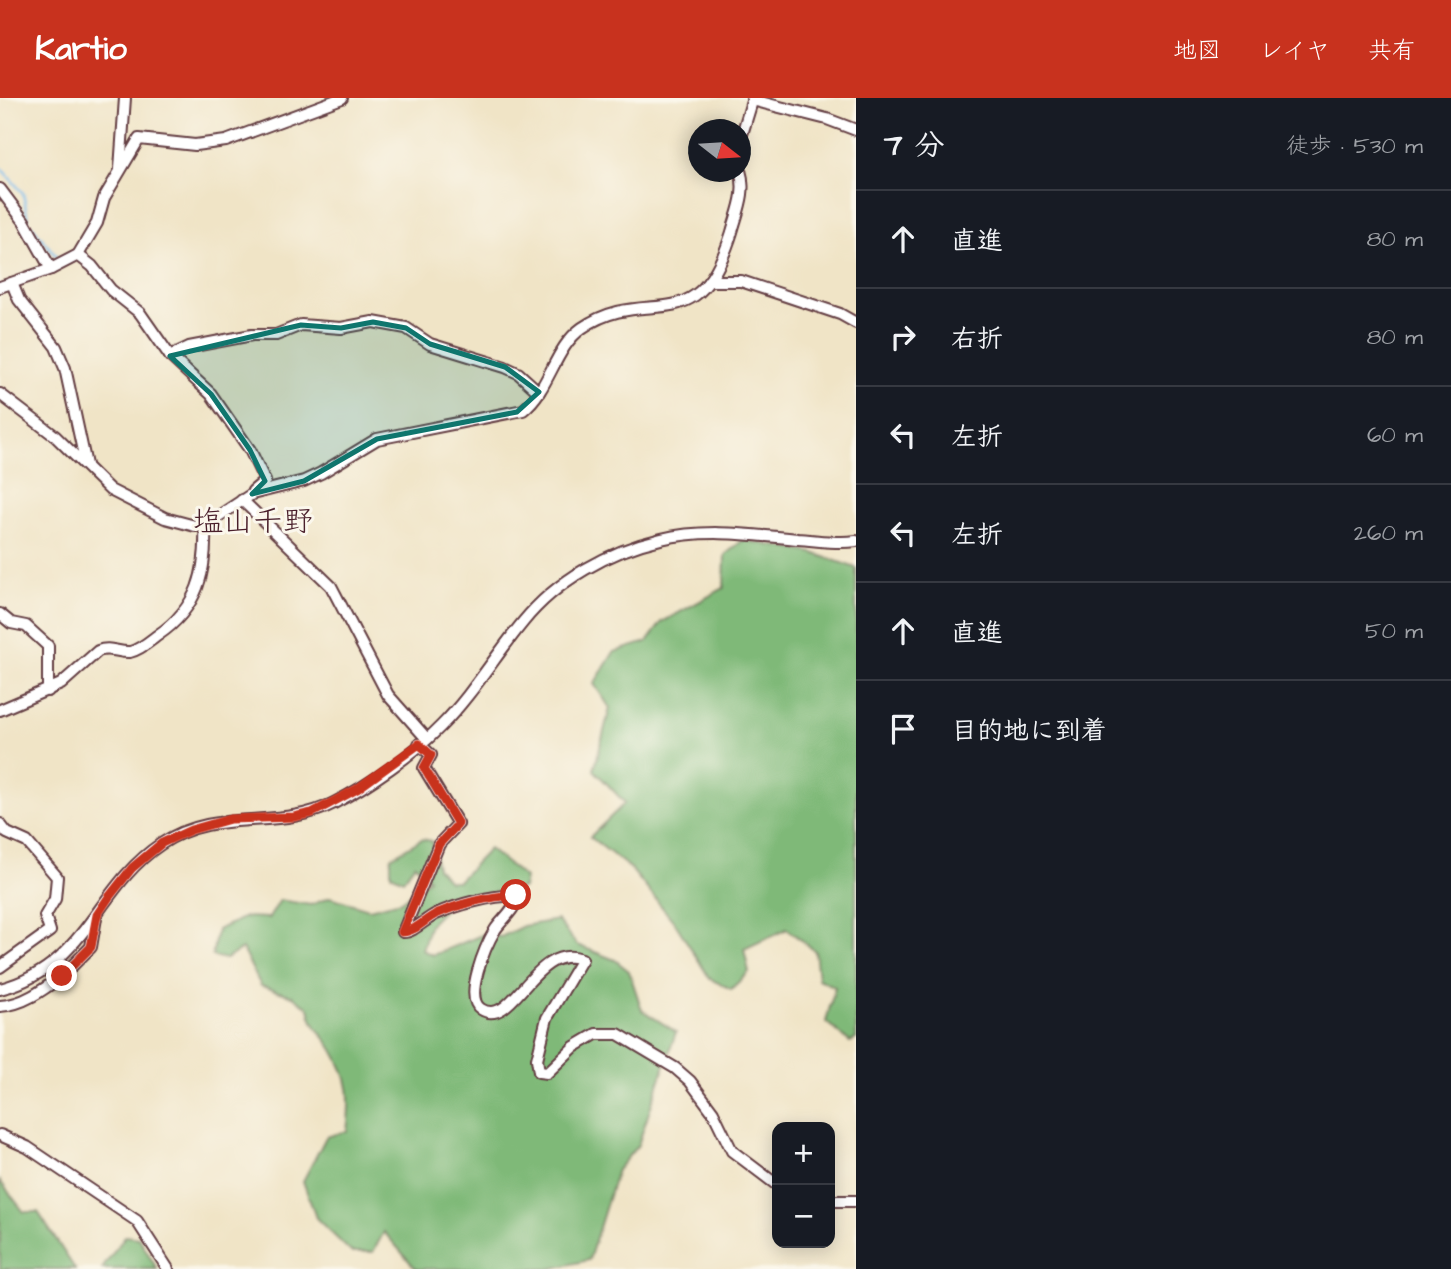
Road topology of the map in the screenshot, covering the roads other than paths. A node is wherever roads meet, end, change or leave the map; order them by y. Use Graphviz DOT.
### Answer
graph roads {
  1 [pos="125,98"];
  2 [pos="342,98"];
  3 [pos="753,99"];
  4 [pos="747,119"];
  5 [pos="856,130"];
  6 [pos="120,169"];
  7 [pos="742,182"];
  8 [pos="0,189"];
  9 [pos="78,255"];
  10 [pos="51,269"];
  11 [pos="709,281"];
  12 [pos="12,283"];
  13 [pos="0,287"];
  14 [pos="856,323"];
  15 [pos="170,356"];
  16 [pos="539,391"];
  17 [pos="0,394"];
  18 [pos="87,467"];
  19 [pos="247,497"];
  20 [pos="205,525"];
  21 [pos="856,541"];
  22 [pos="0,614"];
  23 [pos="48,691"];
  24 [pos="0,710"];
  25 [pos="423,741"];
  26 [pos="0,824"];
  27 [pos="97,915"];
  28 [pos="54,965"];
  29 [pos="0,967"];
  30 [pos="62,976"];
  31 [pos="0,989"];
  32 [pos="0,1006"];
  33 [pos="0,1135"];
  34 [pos="772,1181"];
  35 [pos="856,1200"];
  36 [pos="835,1201"];
  37 [pos="168,1269"];
  1 -- 6 [label="street"];
  2 -- 6 [label="street"];
  3 -- 4 [label="street"];
  3 -- 5 [label="street"];
  6 -- 9 [label="street"];
  7 -- 11 [label="street"];
  8 -- 10 [label="street"];
  9 -- 10 [label="street"];
  9 -- 15 [label="street"];
  10 -- 12 [label="street"];
  11 -- 14 [label="street"];
  11 -- 16 [label="street"];
  12 -- 13 [label="street"];
  12 -- 18 [label="street"];
  15 -- 16 [label="street"];
  15 -- 19 [label="street"];
  16 -- 19 [label="street"];
  17 -- 18 [label="street"];
  18 -- 20 [label="street"];
  19 -- 20 [label="street"];
  19 -- 25 [label="street"];
  20 -- 23 [label="street"];
  21 -- 25 [label="street"];
  22 -- 23 [label="street"];
  23 -- 24 [label="street"];
  25 -- 27 [label="street"];
  25 -- 34 [label="street"];
  26 -- 29 [label="street"];
  27 -- 28 [label="street"];
  27 -- 30 [label="street"];
  28 -- 30 [label="street"];
  28 -- 31 [label="street"];
  30 -- 32 [label="street"];
  33 -- 37 [label="street"];
  35 -- 36 [label="street"];
}
